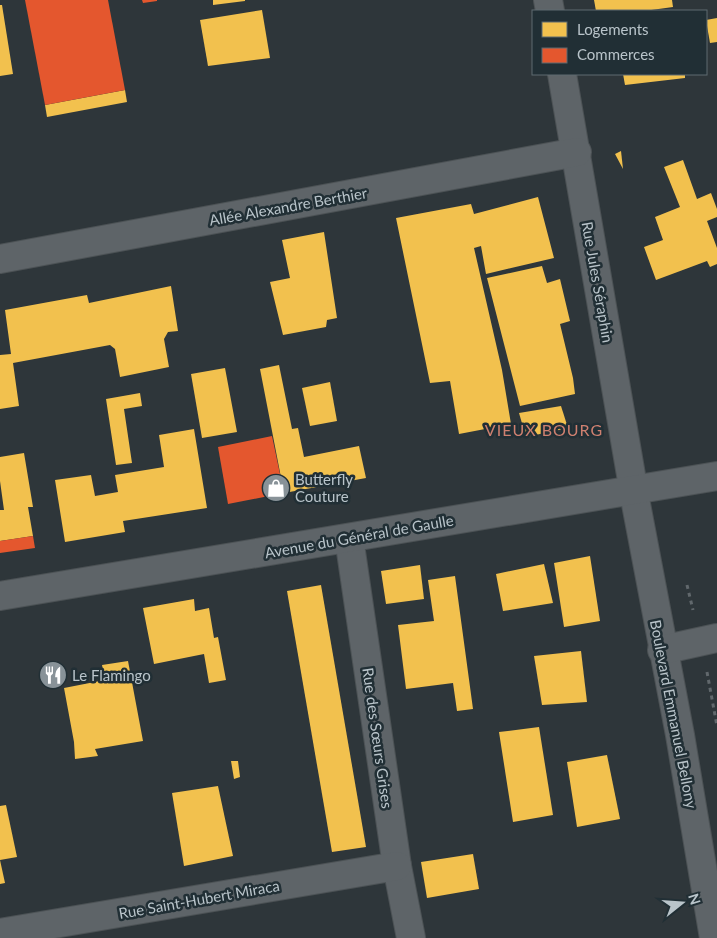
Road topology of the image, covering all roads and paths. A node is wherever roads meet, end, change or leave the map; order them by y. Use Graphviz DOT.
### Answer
graph roads {
  1 [pos="562,75"];
  2 [pos="576,152"];
  3 [pos="0,259"];
  4 [pos="717,476"];
  5 [pos="633,490"];
  6 [pos="349,538"];
  7 [pos="687,583"];
  8 [pos="0,596"];
  9 [pos="709,640"];
  10 [pos="662,650"];
  11 [pos="717,726"];
  12 [pos="397,866"];
  13 [pos="0,933"];
  14 [pos="411,938"];
  15 [pos="714,938"];
  1 -- 2 [label="street, Rue Jules Séraphin"];
  2 -- 3 [label="street, Allée Alexandre Berthier"];
  2 -- 5 [label="street, Rue Jules Séraphin"];
  4 -- 5 [label="street, Avenue du Général de Gaulle"];
  5 -- 6 [label="street, Avenue du Général de Gaulle"];
  5 -- 10 [label="street, Boulevard Emmanuel Bellony"];
  6 -- 8 [label="street, Avenue du Général de Gaulle"];
  6 -- 12 [label="street, Rue des Sœurs Grises"];
  7 -- 9 [label="path"];
  9 -- 10 [label="street"];
  9 -- 11 [label="path"];
  10 -- 15 [label="street, Boulevard Emmanuel Bellony"];
  12 -- 13 [label="street, Rue Saint-Hubert Miraca"];
  12 -- 14 [label="street, Rue des Sœurs Grises"];
}
